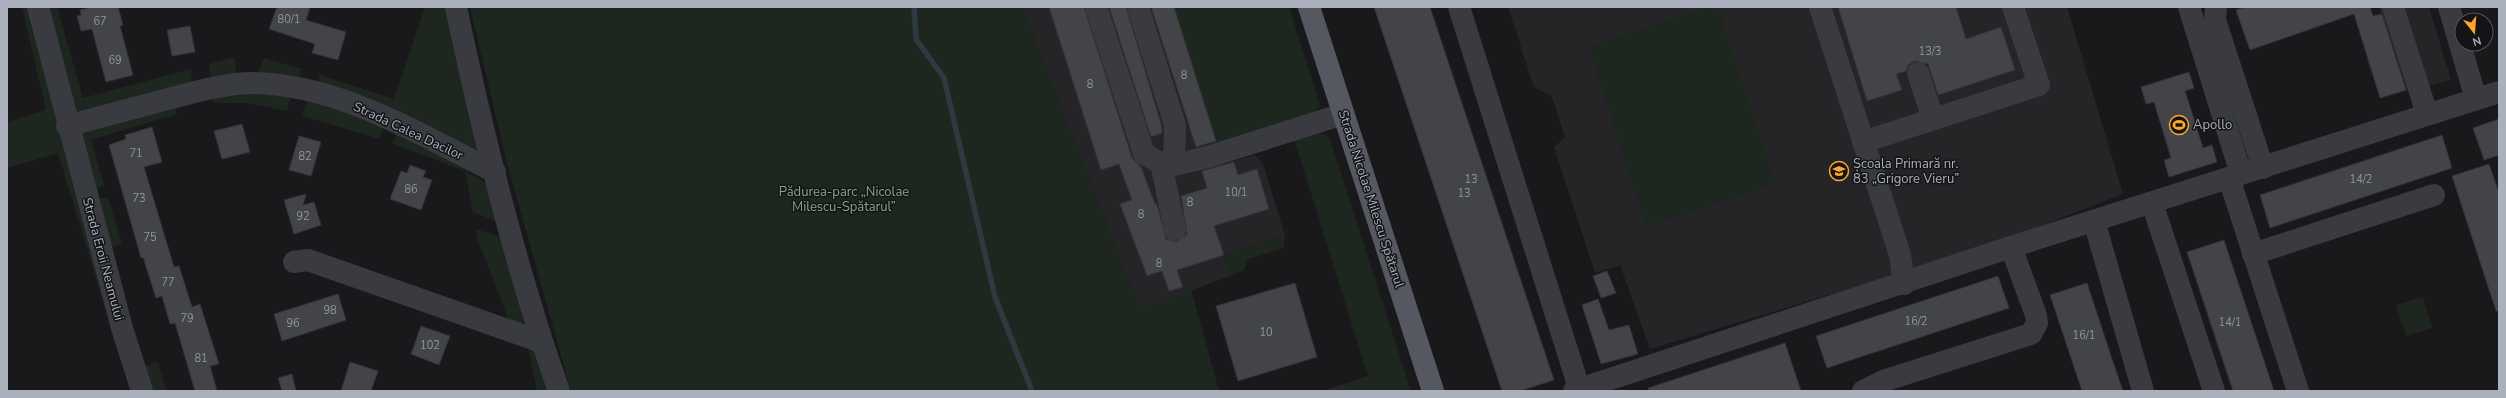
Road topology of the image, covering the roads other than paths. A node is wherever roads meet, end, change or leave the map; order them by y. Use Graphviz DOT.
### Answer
graph roads {
  1 [pos="38,7"];
  2 [pos="456,7"];
  3 [pos="1096,7"];
  4 [pos="1138,7"];
  5 [pos="1309,7"];
  6 [pos="1460,7"];
  7 [pos="1820,7"];
  8 [pos="2013,7"];
  9 [pos="2189,7"];
  10 [pos="2216,7"];
  11 [pos="2393,7"];
  12 [pos="2449,7"];
  13 [pos="1918,73"];
  14 [pos="2499,92"];
  15 [pos="2476,99"];
  16 [pos="1343,114"];
  17 [pos="2427,114"];
  18 [pos="1933,118"];
  19 [pos="67,126"];
  20 [pos="1863,142"];
  21 [pos="1167,164"];
  22 [pos="2263,168"];
  23 [pos="495,172"];
  24 [pos="2235,176"];
  25 [pos="2434,195"];
  26 [pos="2152,203"];
  27 [pos="2094,221"];
  28 [pos="1175,230"];
  29 [pos="2011,248"];
  30 [pos="2253,254"];
  31 [pos="294,262"];
  32 [pos="1904,284"];
  33 [pos="542,342"];
  34 [pos="1578,390"];
  35 [pos="142,391"];
  36 [pos="559,391"];
  37 [pos="1433,391"];
  38 [pos="1863,391"];
  39 [pos="2143,391"];
  40 [pos="2214,391"];
  41 [pos="2298,391"];
  1 -- 19 [label="street, Strada Eroii Neamului"];
  2 -- 23 [label="street"];
  3 -- 21 [label="street"];
  4 -- 21 [label="street"];
  5 -- 16 [label="main road, Strada Nicolae Milescu Spătarul"];
  6 -- 34 [label="street"];
  7 -- 20 [label="street"];
  8 -- 18 [label="street"];
  9 -- 24 [label="street"];
  10 -- 22 [label="street"];
  11 -- 17 [label="street"];
  12 -- 15 [label="street"];
  13 -- 18 [label="street"];
  14 -- 15 [label="street"];
  15 -- 17 [label="street"];
  16 -- 21 [label="street"];
  16 -- 37 [label="main road, Strada Nicolae Milescu Spătarul"];
  17 -- 22 [label="street"];
  18 -- 20 [label="street"];
  19 -- 23 [label="street, Strada Calea Dacilor"];
  19 -- 35 [label="street, Strada Eroii Neamului"];
  20 -- 32 [label="street"];
  21 -- 28 [label="street"];
  22 -- 24 [label="street"];
  23 -- 33 [label="street"];
  24 -- 26 [label="street"];
  24 -- 30 [label="street"];
  25 -- 30 [label="street"];
  26 -- 27 [label="street"];
  26 -- 40 [label="street"];
  27 -- 29 [label="street"];
  27 -- 39 [label="street"];
  29 -- 32 [label="street"];
  29 -- 38 [label="street"];
  30 -- 41 [label="street"];
  31 -- 33 [label="street"];
  32 -- 34 [label="street"];
  33 -- 36 [label="street"];
}
